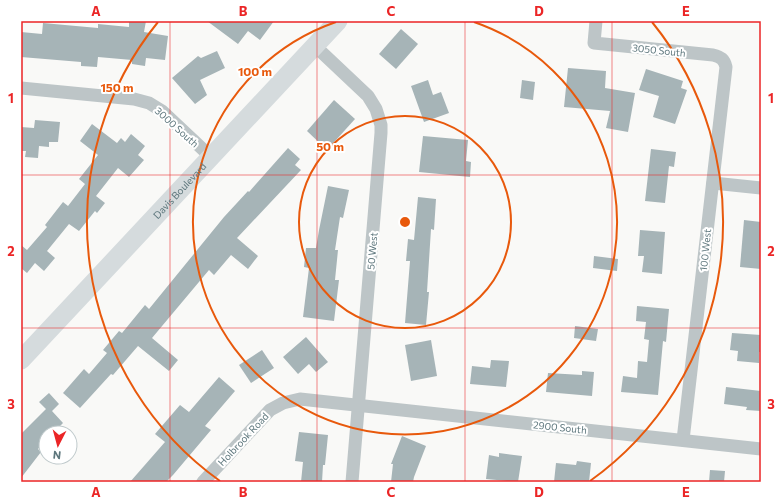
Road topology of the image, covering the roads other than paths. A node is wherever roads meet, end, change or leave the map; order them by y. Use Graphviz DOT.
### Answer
graph roads {
  1 [pos="338,21"];
  2 [pos="596,21"];
  3 [pos="315,46"];
  4 [pos="723,60"];
  5 [pos="21,88"];
  6 [pos="210,157"];
  7 [pos="713,183"];
  8 [pos="761,188"];
  9 [pos="21,360"];
  10 [pos="359,406"];
  11 [pos="684,440"];
  12 [pos="761,449"];
  13 [pos="203,482"];
  14 [pos="352,482"];
  1 -- 3 [label="street, Davis Boulevard"];
  2 -- 4 [label="street, 3050 South"];
  3 -- 6 [label="street, Davis Boulevard"];
  3 -- 10 [label="street, 50 West"];
  4 -- 7 [label="street, 100 West"];
  5 -- 6 [label="street, 3000 South"];
  6 -- 9 [label="street, Davis Boulevard"];
  7 -- 8 [label="street"];
  7 -- 11 [label="street, 100 West"];
  10 -- 11 [label="street, 2900 South"];
  10 -- 13 [label="street, Holbrook Road"];
  10 -- 14 [label="street, 50 West"];
  11 -- 12 [label="street, 2900 South"];
}
